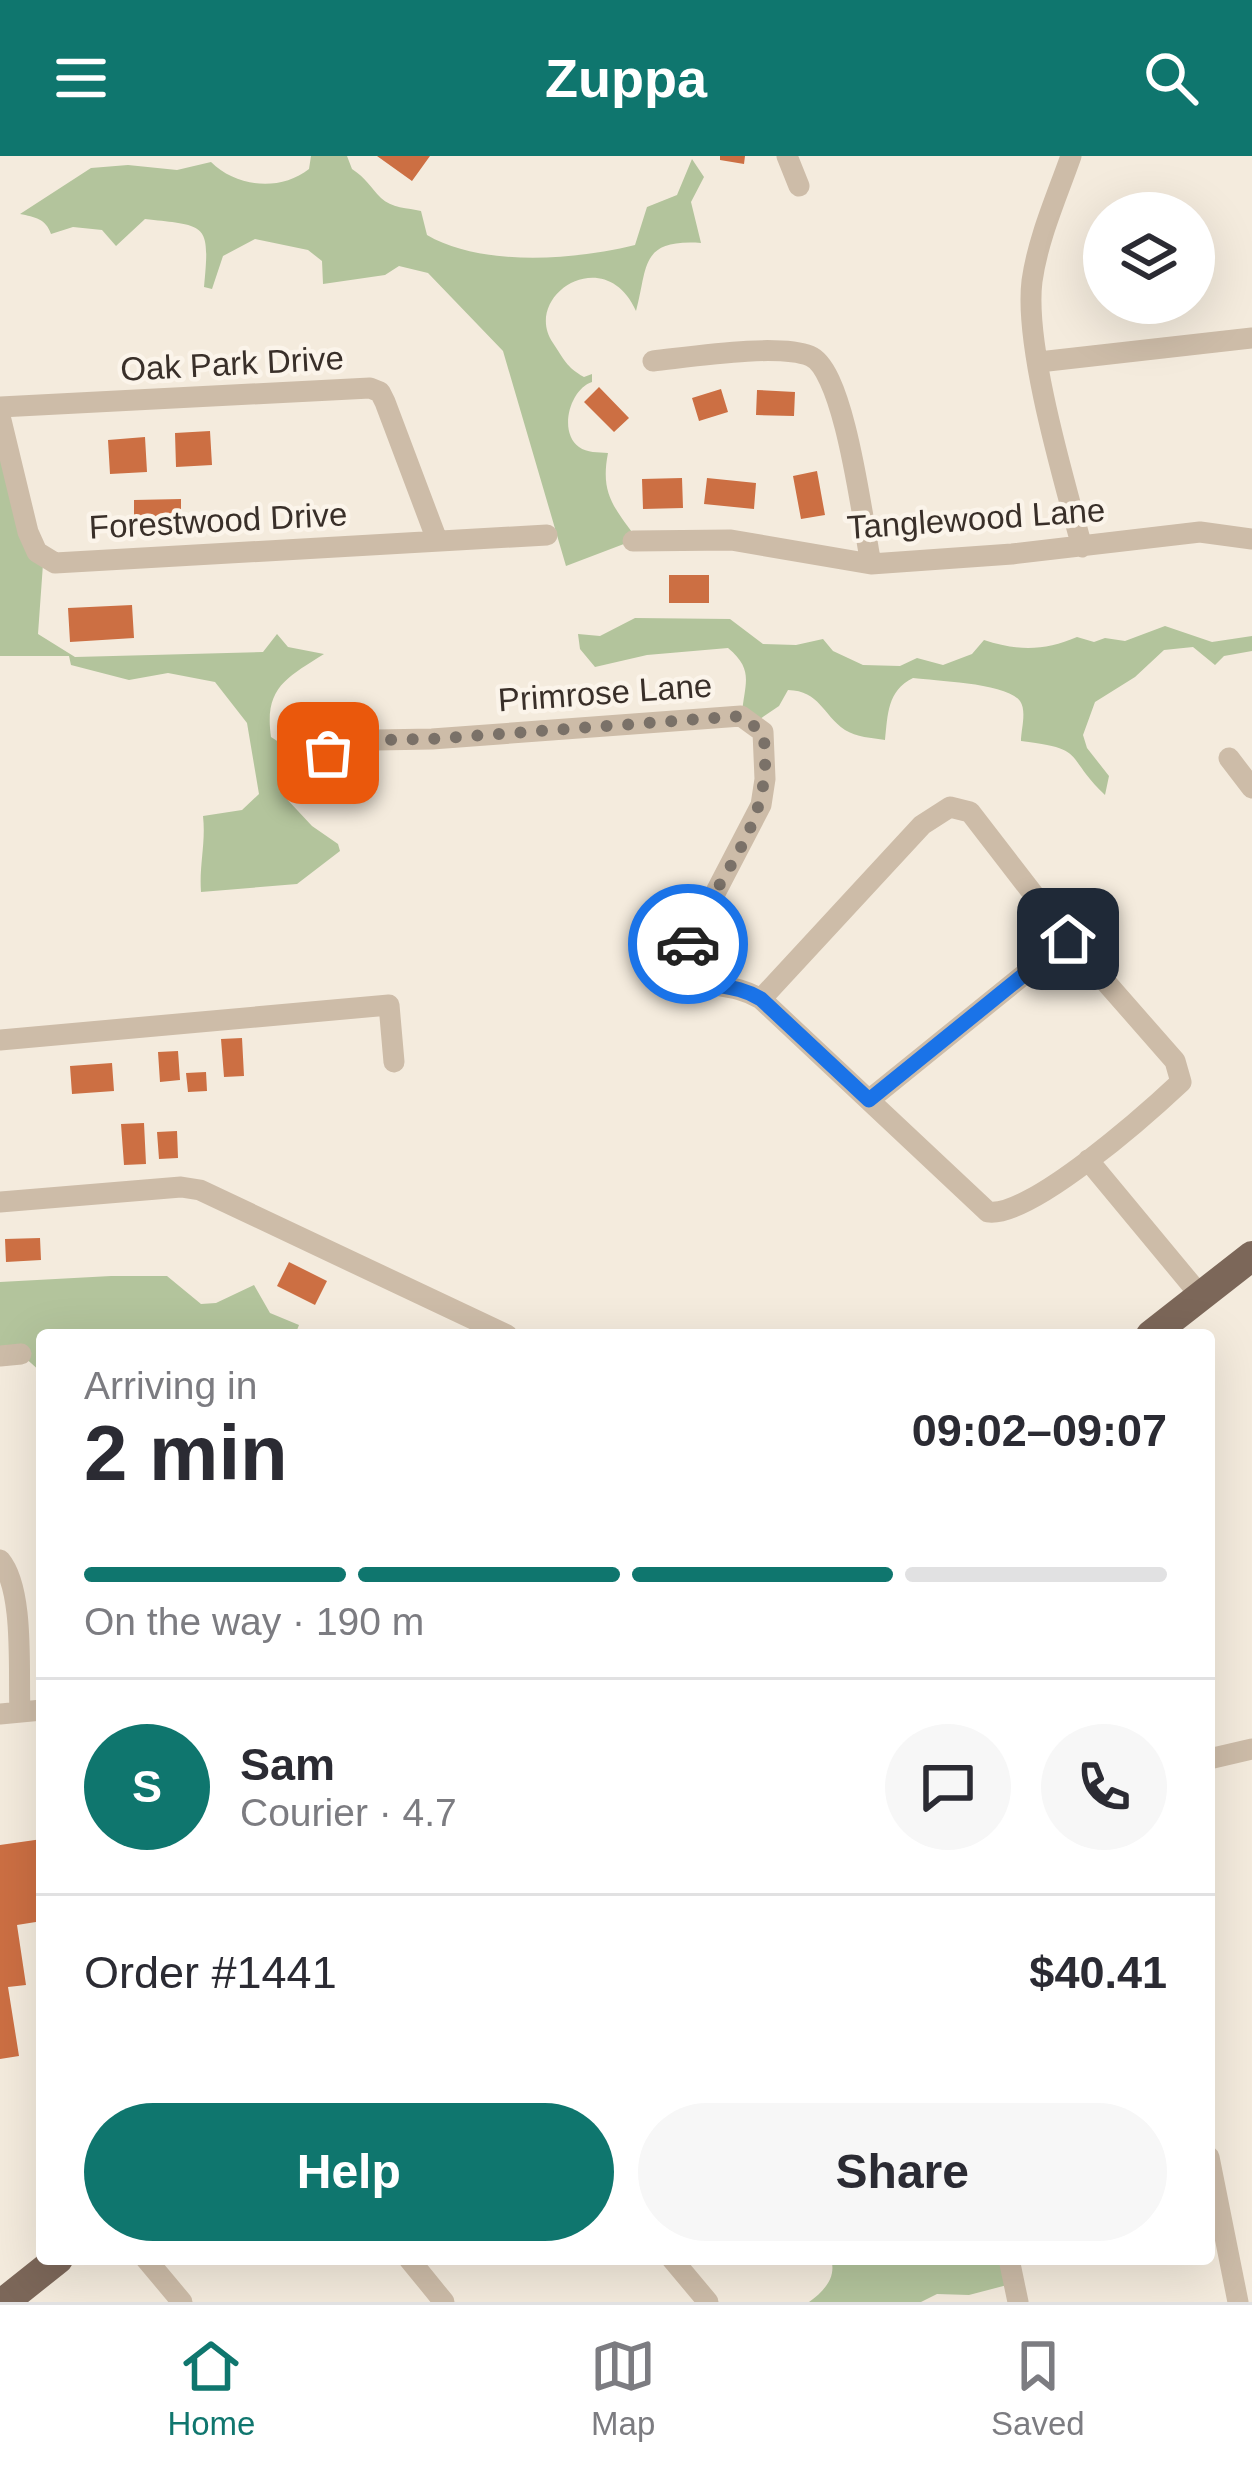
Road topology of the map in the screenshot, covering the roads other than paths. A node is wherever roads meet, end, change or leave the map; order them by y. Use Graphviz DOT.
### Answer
graph roads {
  1 [pos="787,156"];
  2 [pos="1071,156"];
  3 [pos="799,186"];
  4 [pos="1252,338"];
  5 [pos="653,361"];
  6 [pos="1039,362"];
  7 [pos="0,407"];
  8 [pos="0,416"];
  9 [pos="547,535"];
  10 [pos="1252,539"];
  11 [pos="437,540"];
  12 [pos="634,541"];
  13 [pos="1082,547"];
  14 [pos="871,564"];
  15 [pos="328,753"];
  16 [pos="1229,758"];
  17 [pos="1252,788"];
  18 [pos="1068,939"];
  19 [pos="761,999"];
  20 [pos="0,1040"];
  21 [pos="394,1062"];
  22 [pos="869,1100"];
  23 [pos="1088,1160"];
  24 [pos="0,1202"];
  25 [pos="1252,1256"];
  26 [pos="1200,1295"];
  27 [pos="494,1329"];
  28 [pos="1158,1329"];
  29 [pos="0,1560"];
  30 [pos="21,1712"];
  31 [pos="1252,1749"];
  32 [pos="1215,1758"];
  33 [pos="1215,2187"];
  34 [pos="50,2265"];
  35 [pos="151,2265"];
  36 [pos="414,2265"];
  37 [pos="677,2265"];
  38 [pos="1010,2265"];
  39 [pos="4,2302"];
  40 [pos="182,2302"];
  41 [pos="444,2302"];
  42 [pos="709,2302"];
  43 [pos="1018,2302"];
  44 [pos="1238,2302"];
  1 -- 3 [label="street"];
  2 -- 6 [label="street"];
  4 -- 6 [label="street"];
  5 -- 14 [label="street"];
  6 -- 13 [label="street"];
  7 -- 11 [label="street, Oak Park Drive"];
  8 -- 11 [label="street, Forestwood Drive"];
  9 -- 11 [label="street, Forestwood Drive"];
  10 -- 13 [label="street, Tanglewood Lane"];
  12 -- 14 [label="street, Tanglewood Lane"];
  13 -- 14 [label="street, Tanglewood Lane"];
  15 -- 19 [label="street, Primrose Lane"];
  16 -- 17 [label="street"];
  18 -- 19 [label="street"];
  18 -- 22 [label="street"];
  18 -- 23 [label="street"];
  19 -- 22 [label="street"];
  20 -- 21 [label="street"];
  22 -- 23 [label="street"];
  23 -- 26 [label="street"];
  24 -- 27 [label="street"];
  25 -- 26 [label="main road"];
  26 -- 28 [label="main road"];
  29 -- 30 [label="street"];
  31 -- 32 [label="street"];
  33 -- 44 [label="street"];
  34 -- 39 [label="main road"];
  35 -- 40 [label="street"];
  36 -- 41 [label="street"];
  37 -- 42 [label="street"];
  38 -- 43 [label="street"];
}
